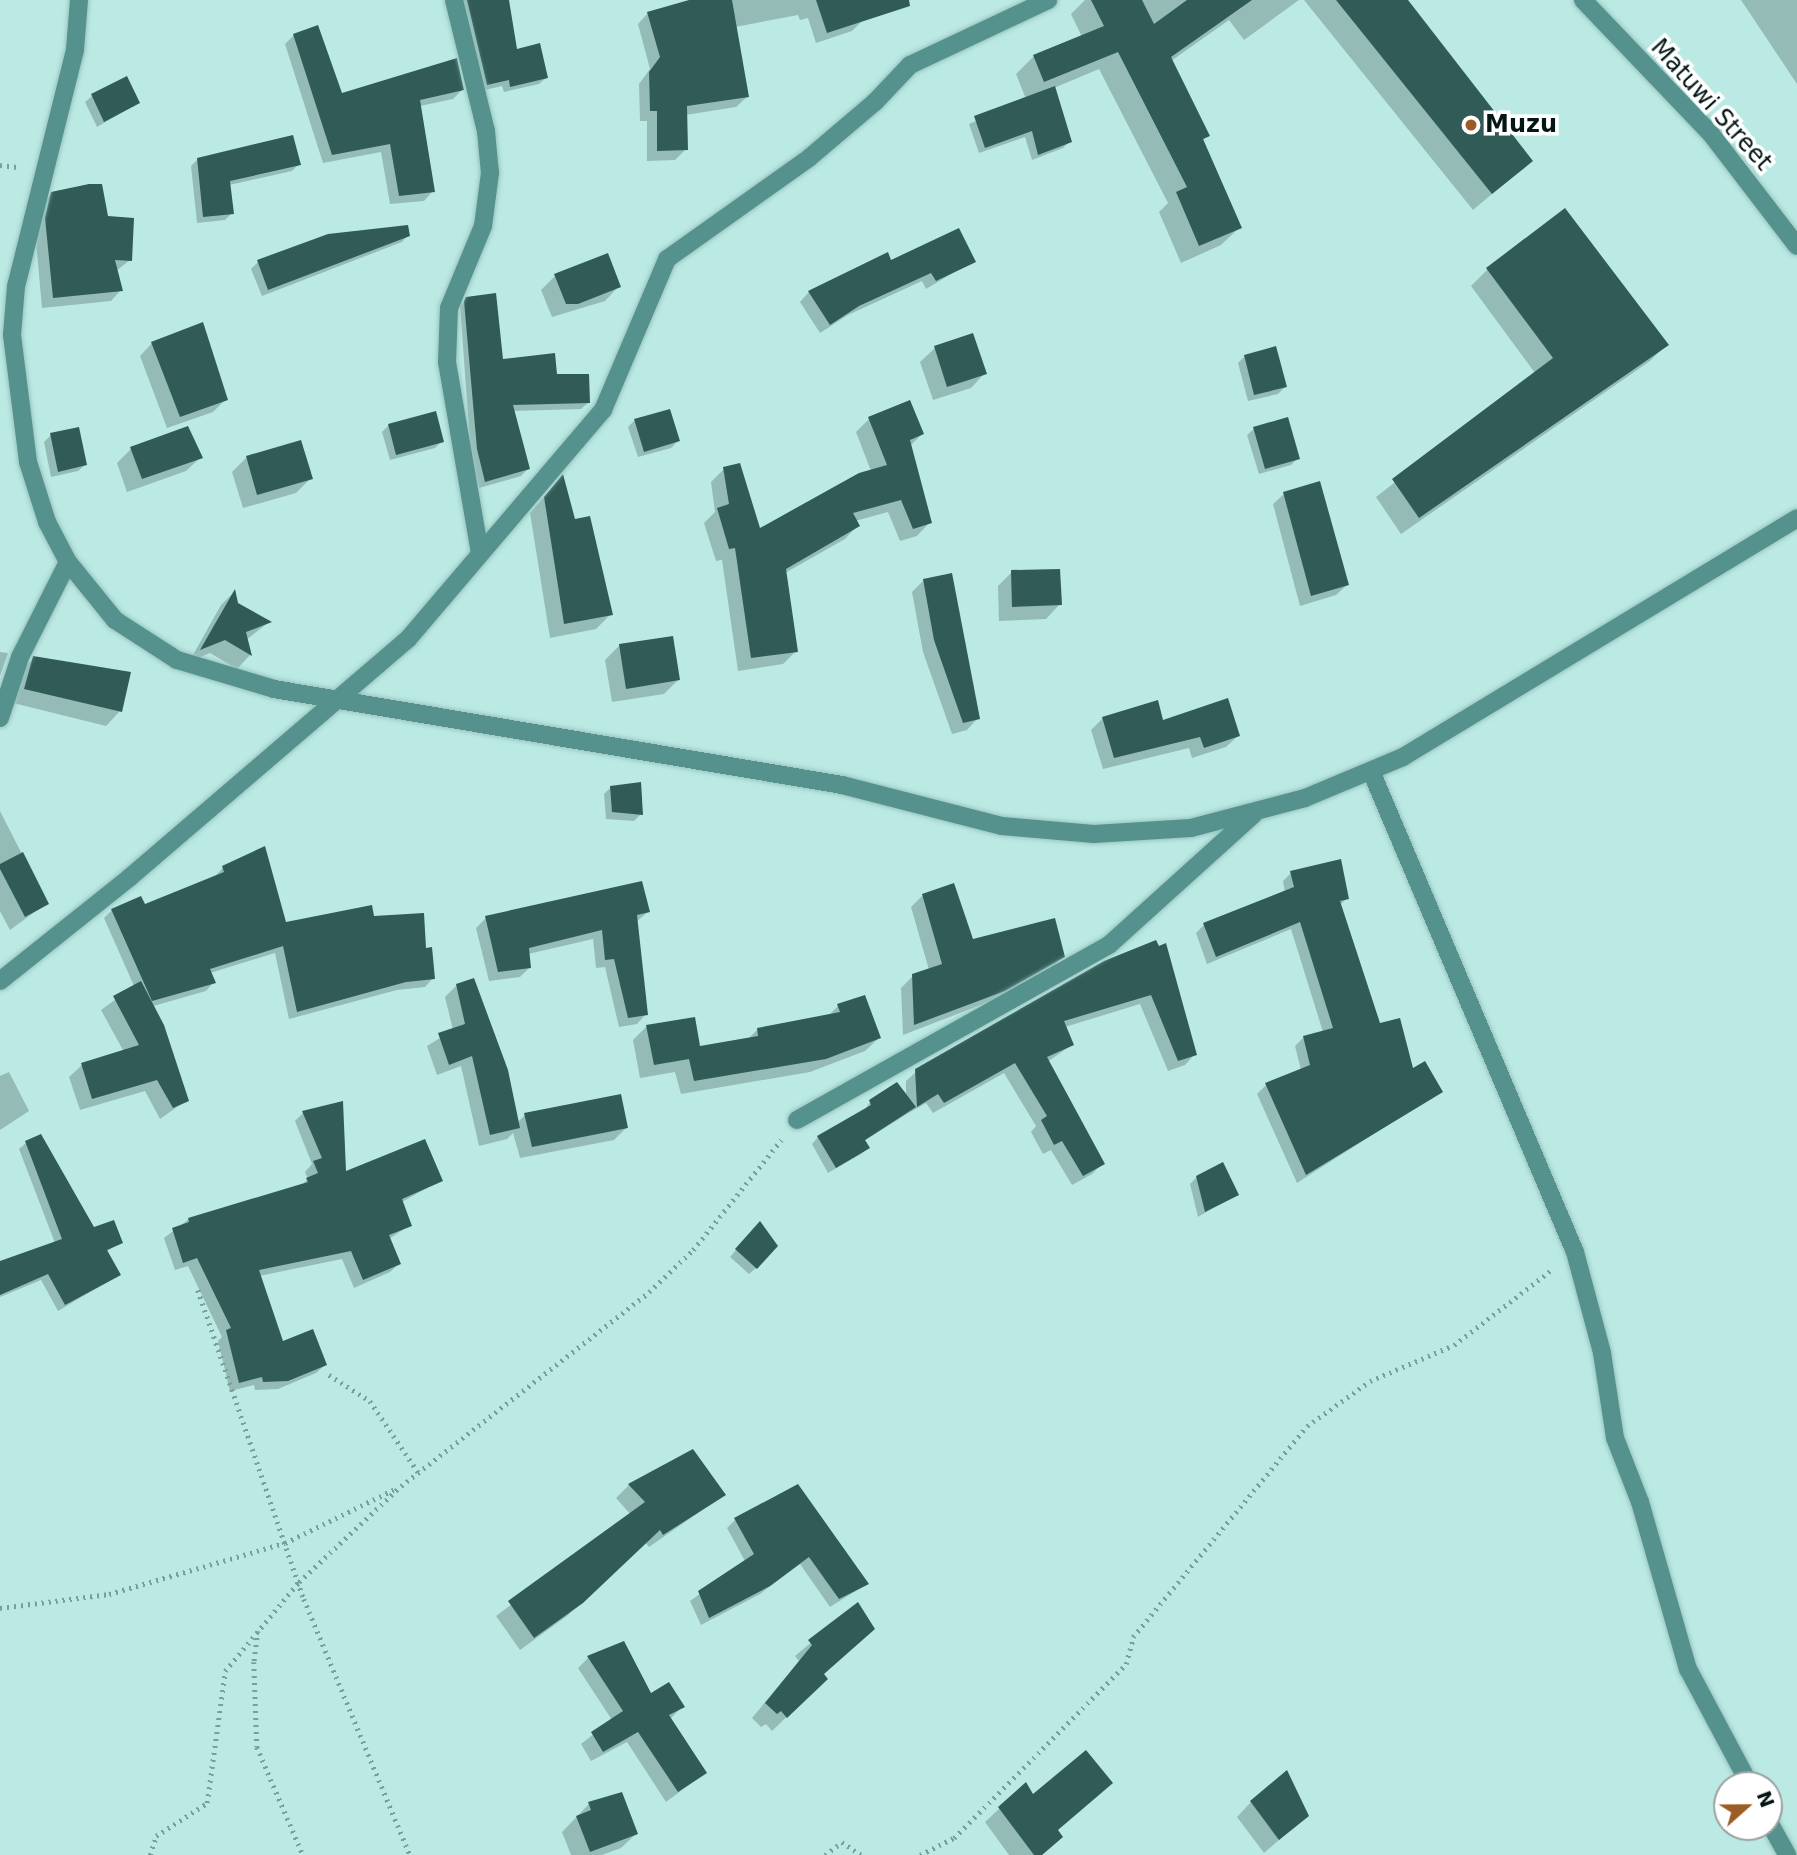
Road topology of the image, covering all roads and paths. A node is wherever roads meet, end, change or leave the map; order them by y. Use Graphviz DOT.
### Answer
graph roads {
  1 [pos="79,0"];
  2 [pos="454,0"];
  3 [pos="1048,0"];
  4 [pos="1583,0"];
  5 [pos="1797,246"];
  6 [pos="1797,518"];
  7 [pos="480,552"];
  8 [pos="68,562"];
  9 [pos="339,698"];
  10 [pos="0,718"];
  11 [pos="1371,771"];
  12 [pos="1257,811"];
  13 [pos="0,981"];
  14 [pos="797,1120"];
  15 [pos="1575,1252"];
  16 [pos="198,1290"];
  17 [pos="329,1375"];
  18 [pos="418,1472"];
  19 [pos="401,1486"];
  20 [pos="285,1543"];
  21 [pos="299,1582"];
  22 [pos="0,1608"];
  23 [pos="258,1631"];
  24 [pos="1743,1771"];
  25 [pos="150,1855"];
  26 [pos="303,1855"];
  27 [pos="410,1855"];
  28 [pos="825,1855"];
  29 [pos="861,1855"];
  30 [pos="920,1855"];
  1 -- 8 [label="street"];
  2 -- 7 [label="street"];
  3 -- 7 [label="street"];
  4 -- 5 [label="street, Matuwi Street"];
  6 -- 11 [label="street"];
  7 -- 9 [label="street"];
  8 -- 9 [label="street"];
  8 -- 10 [label="street"];
  9 -- 12 [label="street"];
  9 -- 13 [label="street"];
  11 -- 12 [label="street"];
  11 -- 15 [label="street"];
  12 -- 14 [label="street"];
  14 -- 18 [label="path"];
  15 -- 24 [label="street"];
  15 -- 30 [label="path"];
  16 -- 20 [label="path"];
  17 -- 18 [label="path"];
  18 -- 19 [label="path"];
  19 -- 20 [label="path"];
  19 -- 21 [label="path"];
  20 -- 21 [label="path"];
  20 -- 22 [label="path"];
  21 -- 23 [label="path"];
  21 -- 27 [label="path"];
  23 -- 25 [label="path"];
  23 -- 26 [label="path"];
  28 -- 29 [label="path"];
}
